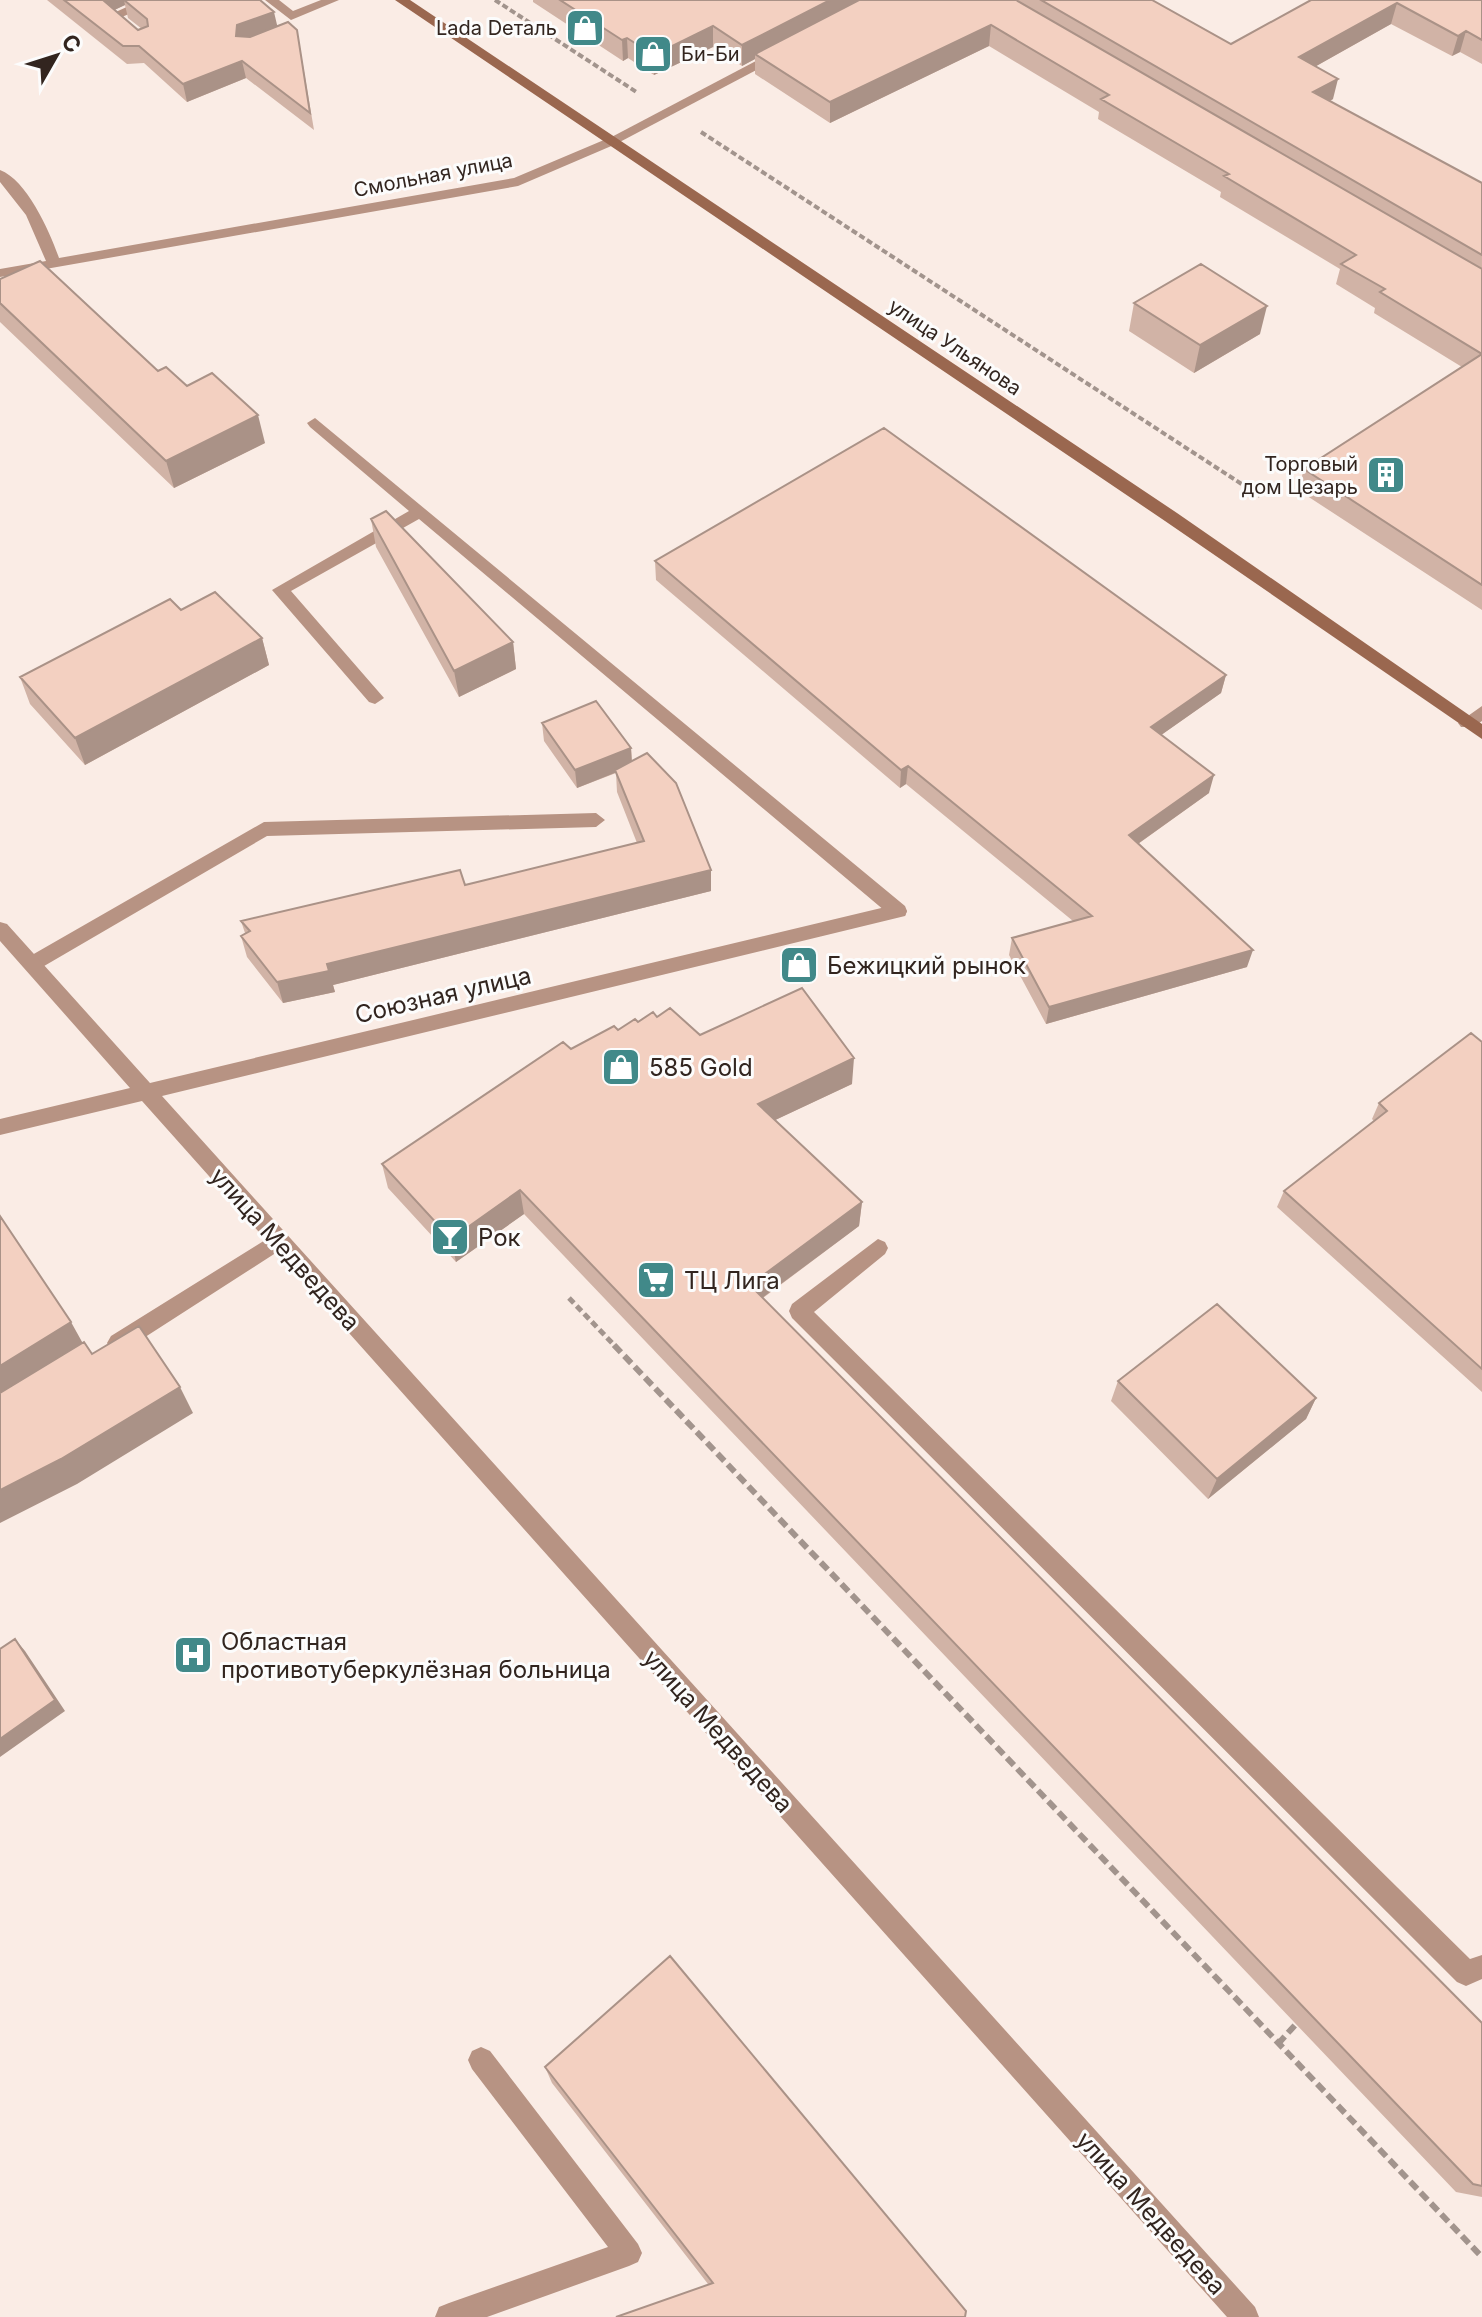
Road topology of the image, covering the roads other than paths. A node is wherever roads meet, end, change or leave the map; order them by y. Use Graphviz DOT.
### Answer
graph roads {
  1 [pos="154,0"];
  2 [pos="271,0"];
  3 [pos="333,0"];
  4 [pos="401,0"];
  5 [pos="291,16"];
  6 [pos="298,29"];
  7 [pos="144,41"];
  8 [pos="790,49"];
  9 [pos="611,141"];
  10 [pos="0,174"];
  11 [pos="54,264"];
  12 [pos="0,273"];
  13 [pos="315,423"];
  14 [pos="421,511"];
  15 [pos="375,698"];
  16 [pos="1477,723"];
  17 [pos="596,820"];
  18 [pos="0,929"];
  19 [pos="32,964"];
  20 [pos="144,1092"];
  21 [pos="0,1127"];
  22 [pos="278,1241"];
  23 [pos="878,1248"];
  24 [pos="106,1351"];
  25 [pos="1482,1967"];
  26 [pos="481,2060"];
  27 [pos="449,2317"];
  28 [pos="1245,2317"];
  1 -- 7 [label="street"];
  2 -- 5 [label="street"];
  3 -- 5 [label="street"];
  4 -- 9 [label="main road, улица Ульянова"];
  5 -- 6 [label="street"];
  8 -- 9 [label="street, Смольная улица"];
  9 -- 11 [label="street, Смольная улица"];
  9 -- 16 [label="main road, улица Ульянова"];
  10 -- 11 [label="street"];
  11 -- 12 [label="street, Смольная улица"];
  13 -- 14 [label="street"];
  14 -- 15 [label="street"];
  14 -- 20 [label="street, Союзная улица"];
  17 -- 19 [label="street"];
  18 -- 19 [label="street, улица Медведева"];
  19 -- 20 [label="street, улица Медведева"];
  20 -- 21 [label="street, Союзная улица"];
  20 -- 22 [label="street, улица Медведева"];
  22 -- 24 [label="street"];
  22 -- 28 [label="street, улица Медведева"];
  23 -- 25 [label="street"];
  26 -- 27 [label="street"];
}
